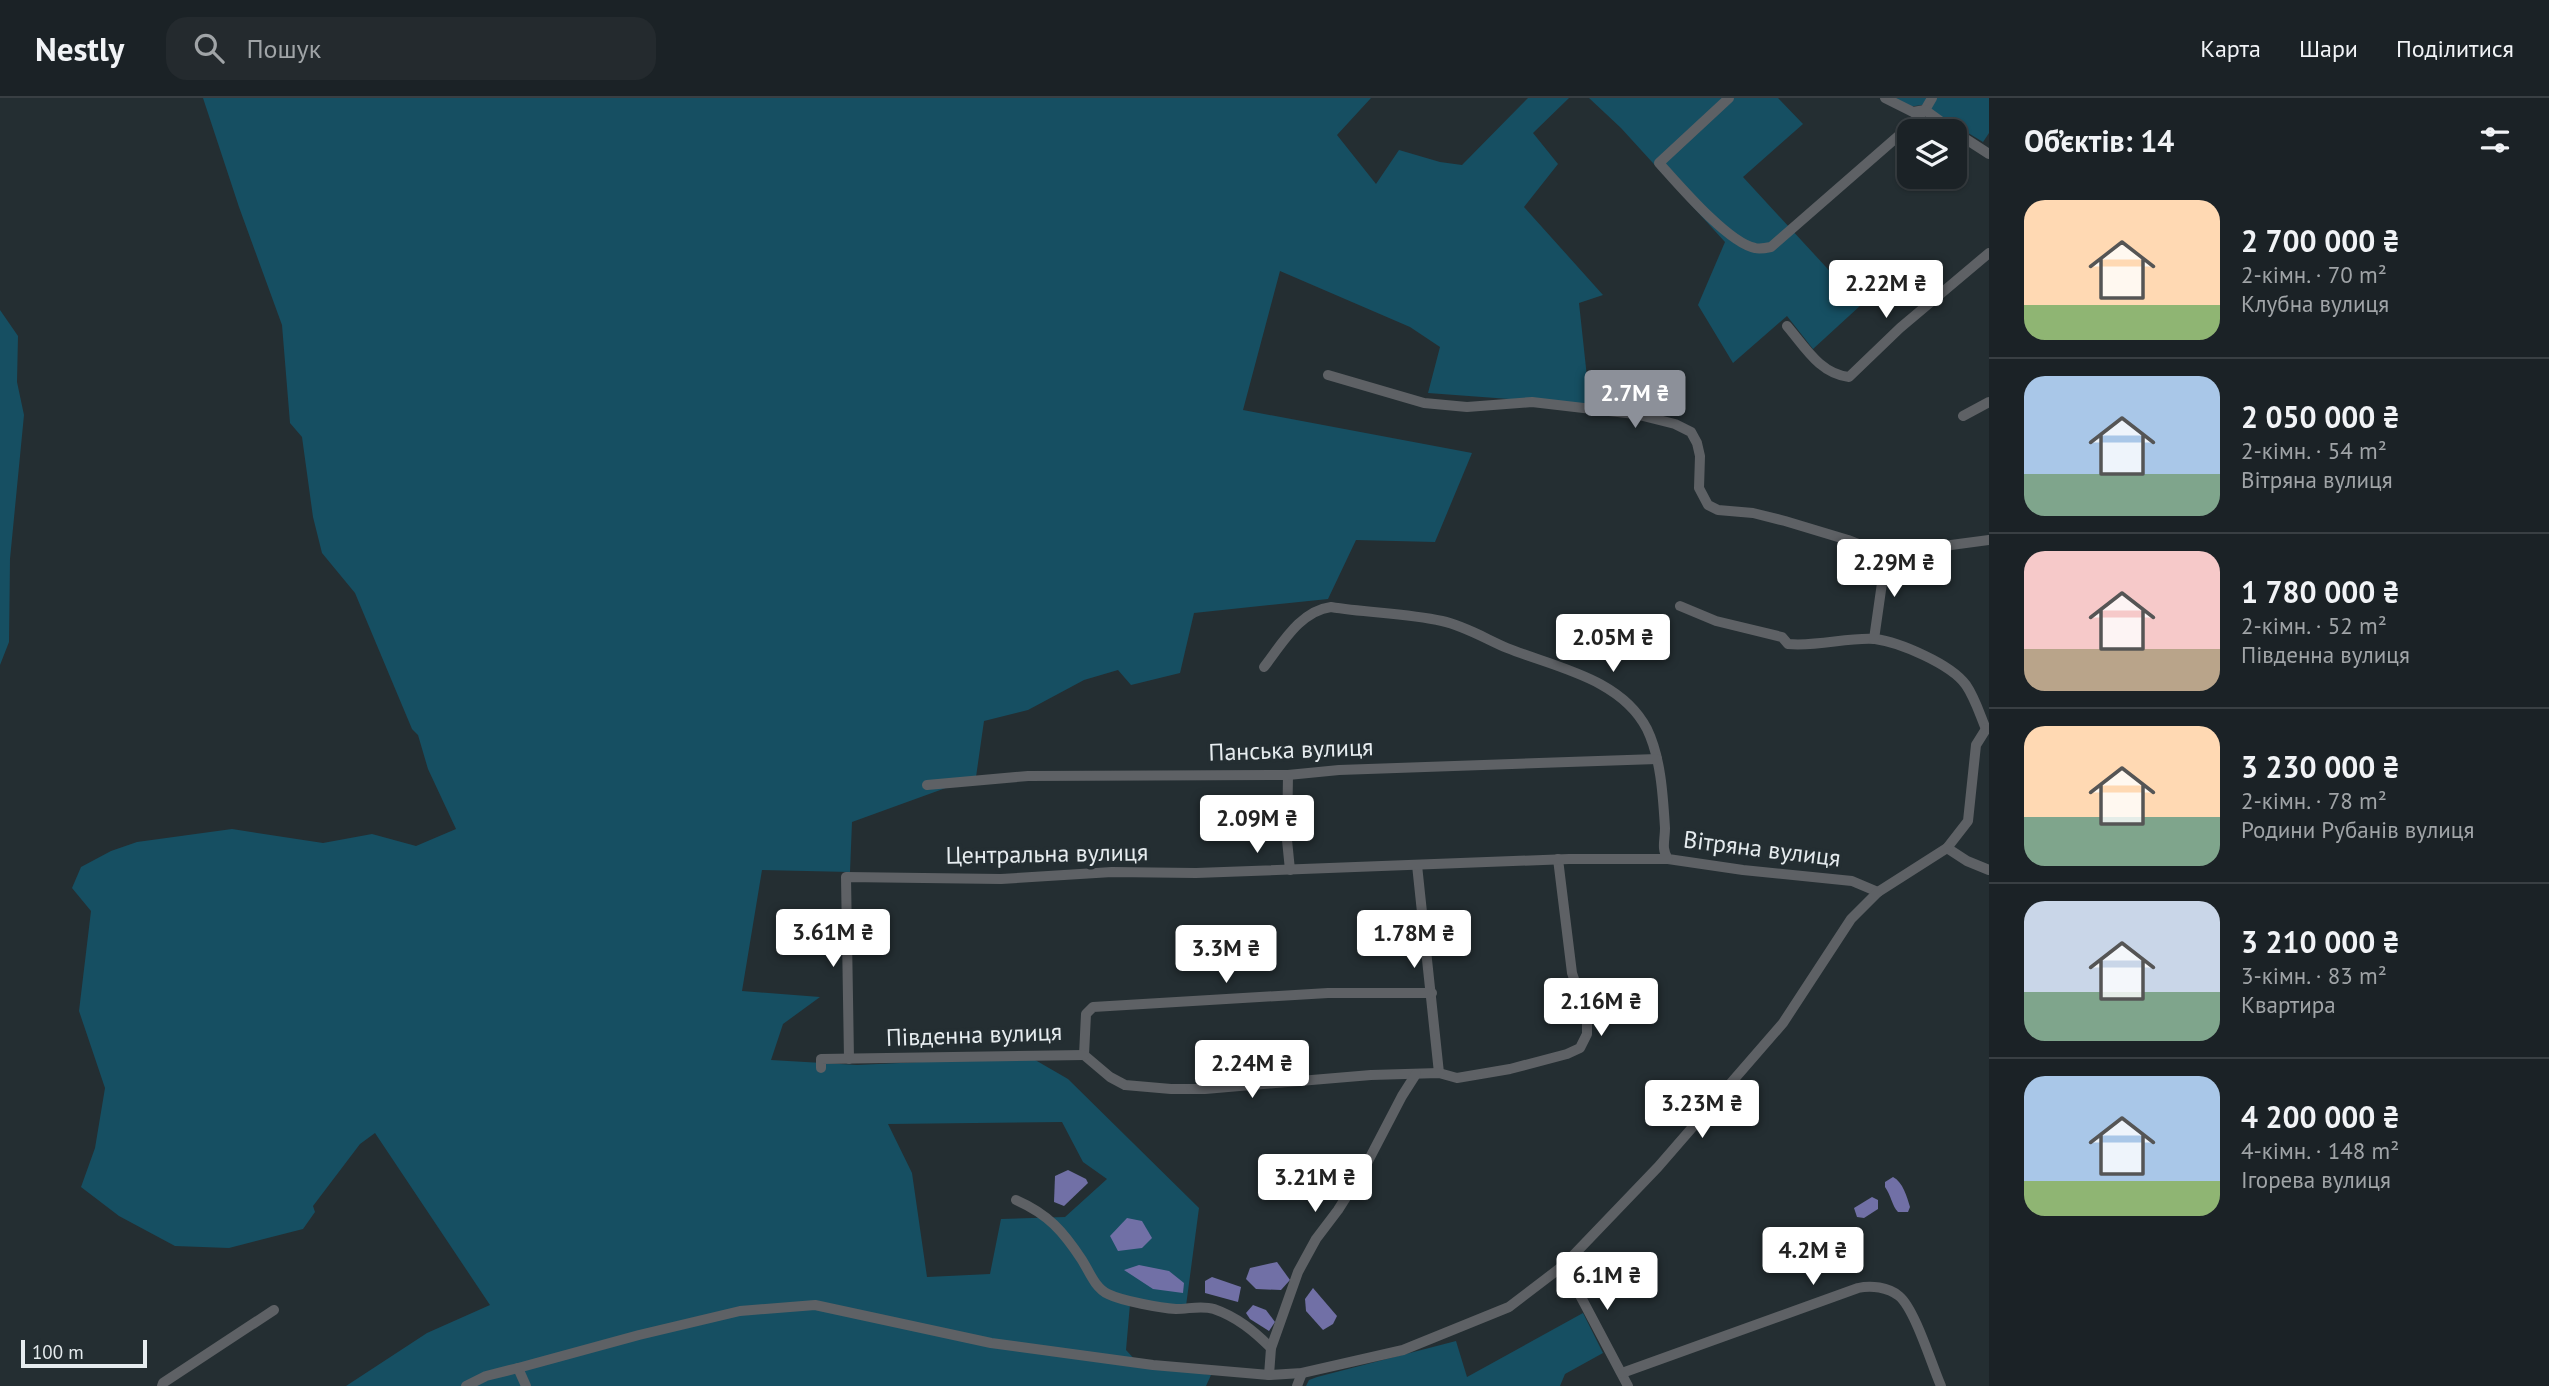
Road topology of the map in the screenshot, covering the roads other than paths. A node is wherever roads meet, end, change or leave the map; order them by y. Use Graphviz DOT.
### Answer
graph roads {
  1 [pos="1729,98"];
  2 [pos="1885,98"];
  3 [pos="1932,98"];
  4 [pos="1925,110"];
  5 [pos="1937,119"];
  6 [pos="1967,141"];
  7 [pos="1989,155"];
  8 [pos="1989,253"];
  9 [pos="1787,326"];
  10 [pos="1328,375"];
  11 [pos="1989,402"];
  12 [pos="1964,416"];
  13 [pos="1989,540"];
  14 [pos="1886,555"];
  15 [pos="1680,606"];
  16 [pos="1874,639"];
  17 [pos="1264,667"];
  18 [pos="1987,729"];
  19 [pos="1657,759"];
  20 [pos="1288,775"];
  21 [pos="927,785"];
  22 [pos="1947,848"];
  23 [pos="1558,859"];
  24 [pos="1668,859"];
  25 [pos="1418,865"];
  26 [pos="1290,870"];
  27 [pos="1989,870"];
  28 [pos="1878,892"];
  29 [pos="1432,993"];
  30 [pos="1084,1055"];
  31 [pos="849,1059"];
  32 [pos="821,1068"];
  33 [pos="1439,1073"];
  34 [pos="1416,1074"];
  35 [pos="1016,1200"];
  36 [pos="1564,1265"];
  37 [pos="274,1310"];
  38 [pos="1271,1348"];
  39 [pos="518,1367"];
  40 [pos="1302,1373"];
  41 [pos="1622,1373"];
  42 [pos="1269,1374"];
  43 [pos="162,1386"];
  44 [pos="466,1386"];
  45 [pos="526,1386"];
  46 [pos="1297,1386"];
  47 [pos="1628,1386"];
  48 [pos="1941,1386"];
  1 -- 4 [label="street"];
  2 -- 4 [label="street"];
  3 -- 4 [label="street"];
  4 -- 5 [label="street"];
  6 -- 7 [label="street"];
  8 -- 9 [label="street"];
  10 -- 14 [label="street"];
  11 -- 12 [label="street"];
  13 -- 14 [label="street"];
  14 -- 16 [label="street"];
  15 -- 16 [label="street"];
  16 -- 18 [label="street"];
  17 -- 19 [label="street, Вітряна вулиця"];
  18 -- 22 [label="street"];
  19 -- 20 [label="street, Панська вулиця"];
  19 -- 24 [label="street, Вітряна вулиця"];
  20 -- 21 [label="street, Панська вулиця"];
  20 -- 26 [label="street"];
  22 -- 27 [label="street"];
  22 -- 28 [label="street"];
  23 -- 24 [label="street, Центральна вулиця"];
  23 -- 25 [label="street, Центральна вулиця"];
  23 -- 33 [label="street"];
  24 -- 28 [label="street, Вітряна вулиця"];
  25 -- 26 [label="street, Центральна вулиця"];
  25 -- 29 [label="street"];
  26 -- 31 [label="street, Центральна вулиця"];
  28 -- 36 [label="street"];
  29 -- 30 [label="street, Південна вулиця"];
  29 -- 33 [label="street"];
  30 -- 31 [label="street, Південна вулиця"];
  30 -- 34 [label="street"];
  31 -- 32 [label="street, Південна вулиця"];
  33 -- 34 [label="street"];
  34 -- 38 [label="street"];
  35 -- 38 [label="street"];
  36 -- 40 [label="street"];
  36 -- 41 [label="street"];
  37 -- 43 [label="street"];
  38 -- 42 [label="street"];
  39 -- 42 [label="street"];
  39 -- 44 [label="street"];
  39 -- 45 [label="street"];
  40 -- 42 [label="street"];
  40 -- 46 [label="street"];
  41 -- 47 [label="street"];
  41 -- 48 [label="street"];
}
